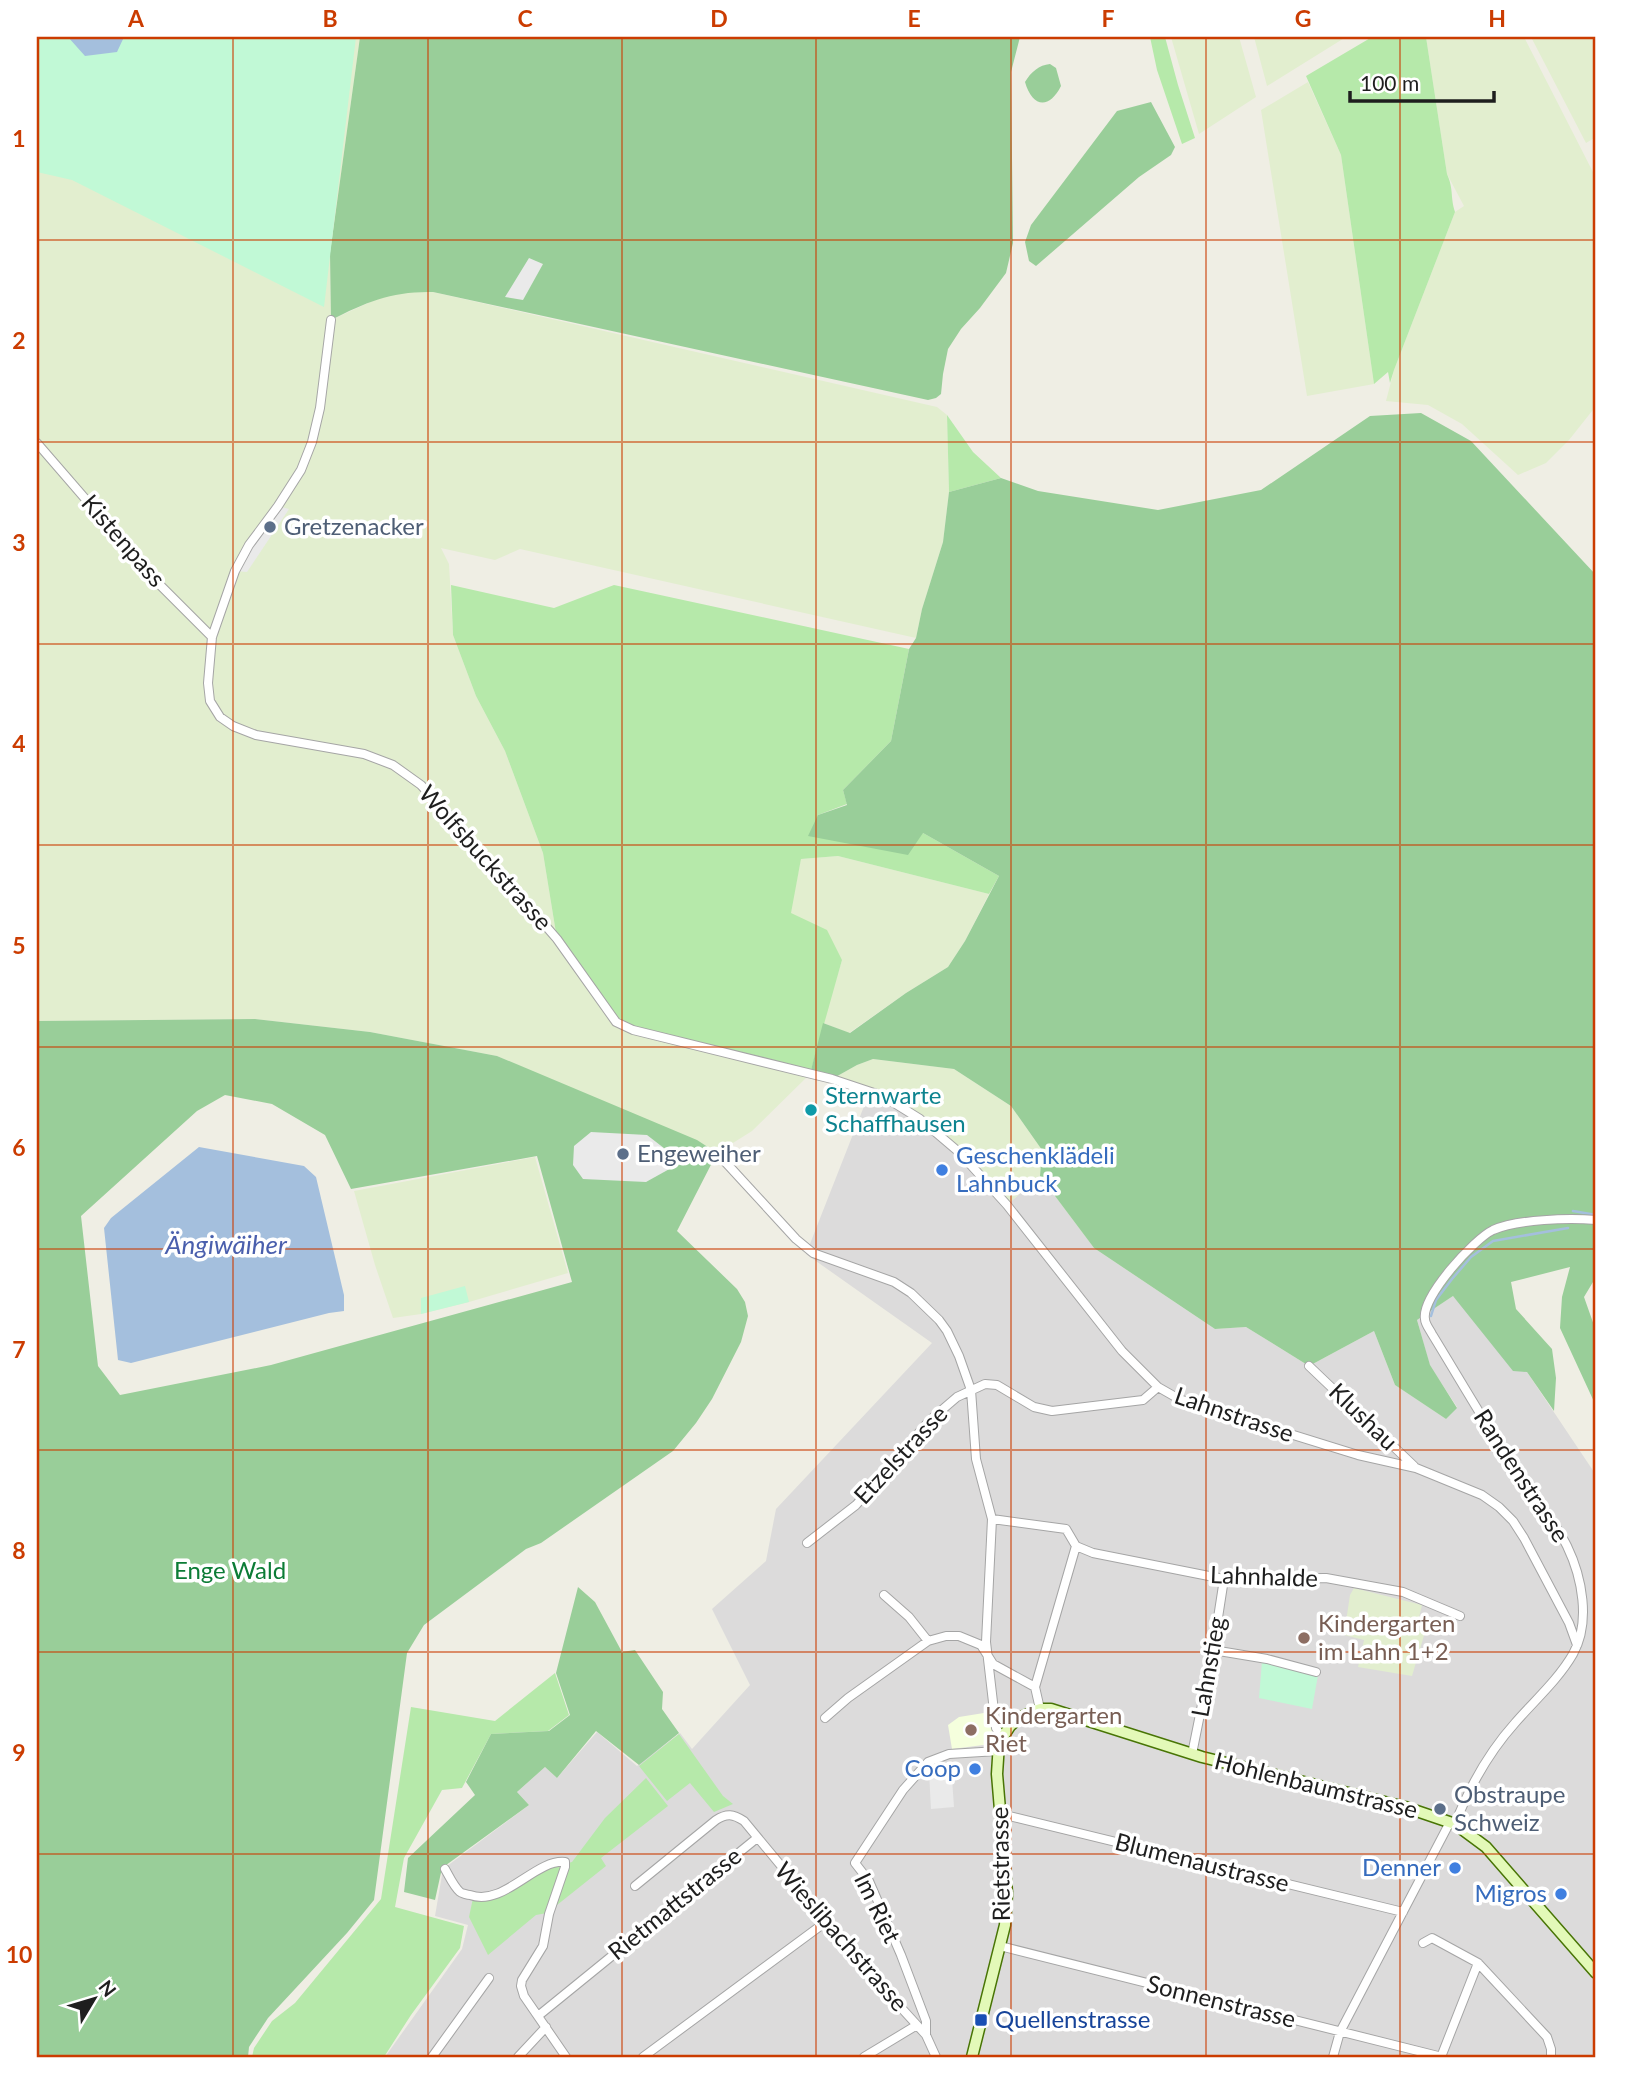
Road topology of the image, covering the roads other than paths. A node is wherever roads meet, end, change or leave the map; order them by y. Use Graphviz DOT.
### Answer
graph roads {
  1 [pos="331,320"];
  2 [pos="37,443"];
  3 [pos="212,637"];
  4 [pos="883,1096"];
  5 [pos="717,1153"];
  6 [pos="1596,1220"];
  7 [pos="1309,1366"];
  8 [pos="1158,1387"];
  9 [pos="971,1390"];
  10 [pos="1416,1468"];
  11 [pos="992,1519"];
  12 [pos="807,1543"];
  13 [pos="1076,1546"];
  14 [pos="1224,1579"];
  15 [pos="884,1595"];
  16 [pos="1460,1616"];
  17 [pos="929,1641"];
  18 [pos="1577,1645"];
  19 [pos="1213,1650"];
  20 [pos="987,1654"];
  21 [pos="1316,1672"];
  22 [pos="1035,1687"];
  23 [pos="1040,1709"];
  24 [pos="825,1718"];
  25 [pos="1002,1737"];
  26 [pos="998,1751"];
  27 [pos="1192,1754"];
  28 [pos="1001,1814"];
  29 [pos="1452,1823"];
  30 [pos="757,1838"];
  31 [pos="444,1869"];
  32 [pos="635,1886"];
  33 [pos="1403,1912"];
  34 [pos="827,1921"];
  35 [pos="1423,1943"];
  36 [pos="1000,1946"];
  37 [pos="1478,1963"];
  38 [pos="1596,1973"];
  39 [pos="488,1978"];
  40 [pos="538,2016"];
  41 [pos="917,2025"];
  42 [pos="545,2027"];
  43 [pos="1340,2032"];
  44 [pos="926,2035"];
  45 [pos="432,2057"];
  46 [pos="518,2057"];
  47 [pos="566,2057"];
  48 [pos="643,2057"];
  49 [pos="864,2057"];
  50 [pos="936,2057"];
  51 [pos="972,2057"];
  52 [pos="1333,2057"];
  53 [pos="1441,2057"];
  54 [pos="1551,2057"];
  1 -- 3 [label="street, Wolfsbuckstrasse"];
  2 -- 3 [label="street, Kistenpass"];
  3 -- 4 [label="street, Wolfsbuckstrasse"];
  4 -- 8 [label="street, Lahnstrasse"];
  5 -- 9 [label="street"];
  6 -- 18 [label="street, Randenstrasse"];
  7 -- 10 [label="street, Klushau"];
  8 -- 9 [label="street, Etzelstrasse"];
  8 -- 10 [label="street, Lahnstrasse"];
  9 -- 11 [label="street"];
  9 -- 12 [label="street, Etzelstrasse"];
  10 -- 18 [label="street, Lahnstrasse"];
  11 -- 13 [label="street, Lahnhalde"];
  11 -- 20 [label="street"];
  13 -- 14 [label="street, Lahnhalde"];
  13 -- 22 [label="street"];
  14 -- 16 [label="street, Lahnhalde"];
  14 -- 19 [label="street, Lahnstieg"];
  15 -- 17 [label="street"];
  17 -- 20 [label="street"];
  17 -- 24 [label="street"];
  18 -- 29 [label="street, Randenstrasse"];
  19 -- 21 [label="street"];
  19 -- 27 [label="street, Lahnstieg"];
  20 -- 22 [label="street"];
  20 -- 25 [label="street"];
  22 -- 23 [label="street"];
  23 -- 25 [label="street"];
  23 -- 27 [label="street, Hohlenbaumstrasse"];
  25 -- 26 [label="street"];
  26 -- 28 [label="street, Rietstrasse"];
  26 -- 44 [label="street, Im Riet"];
  27 -- 29 [label="street, Hohlenbaumstrasse"];
  28 -- 33 [label="street, Blumenaustrasse"];
  28 -- 36 [label="street, Rietstrasse"];
  29 -- 33 [label="street, Randenstrasse"];
  29 -- 38 [label="street, Hohlenbaumstrasse"];
  30 -- 32 [label="street, Rietmattstrasse"];
  30 -- 34 [label="street, Wieslibachstrasse"];
  30 -- 40 [label="street, Rietmattstrasse"];
  31 -- 40 [label="street"];
  33 -- 43 [label="street, Randenstrasse"];
  34 -- 41 [label="street, Wieslibachstrasse"];
  34 -- 48 [label="street"];
  35 -- 37 [label="street"];
  36 -- 43 [label="street, Sonnenstrasse"];
  36 -- 51 [label="street, Rietstrasse"];
  37 -- 53 [label="street"];
  37 -- 54 [label="street"];
  39 -- 45 [label="street"];
  40 -- 42 [label="street"];
  41 -- 44 [label="street, Wieslibachstrasse"];
  41 -- 49 [label="street"];
  42 -- 46 [label="street"];
  42 -- 47 [label="street"];
  43 -- 52 [label="street, Randenstrasse"];
  43 -- 53 [label="street, Sonnenstrasse"];
  44 -- 50 [label="street"];
}
